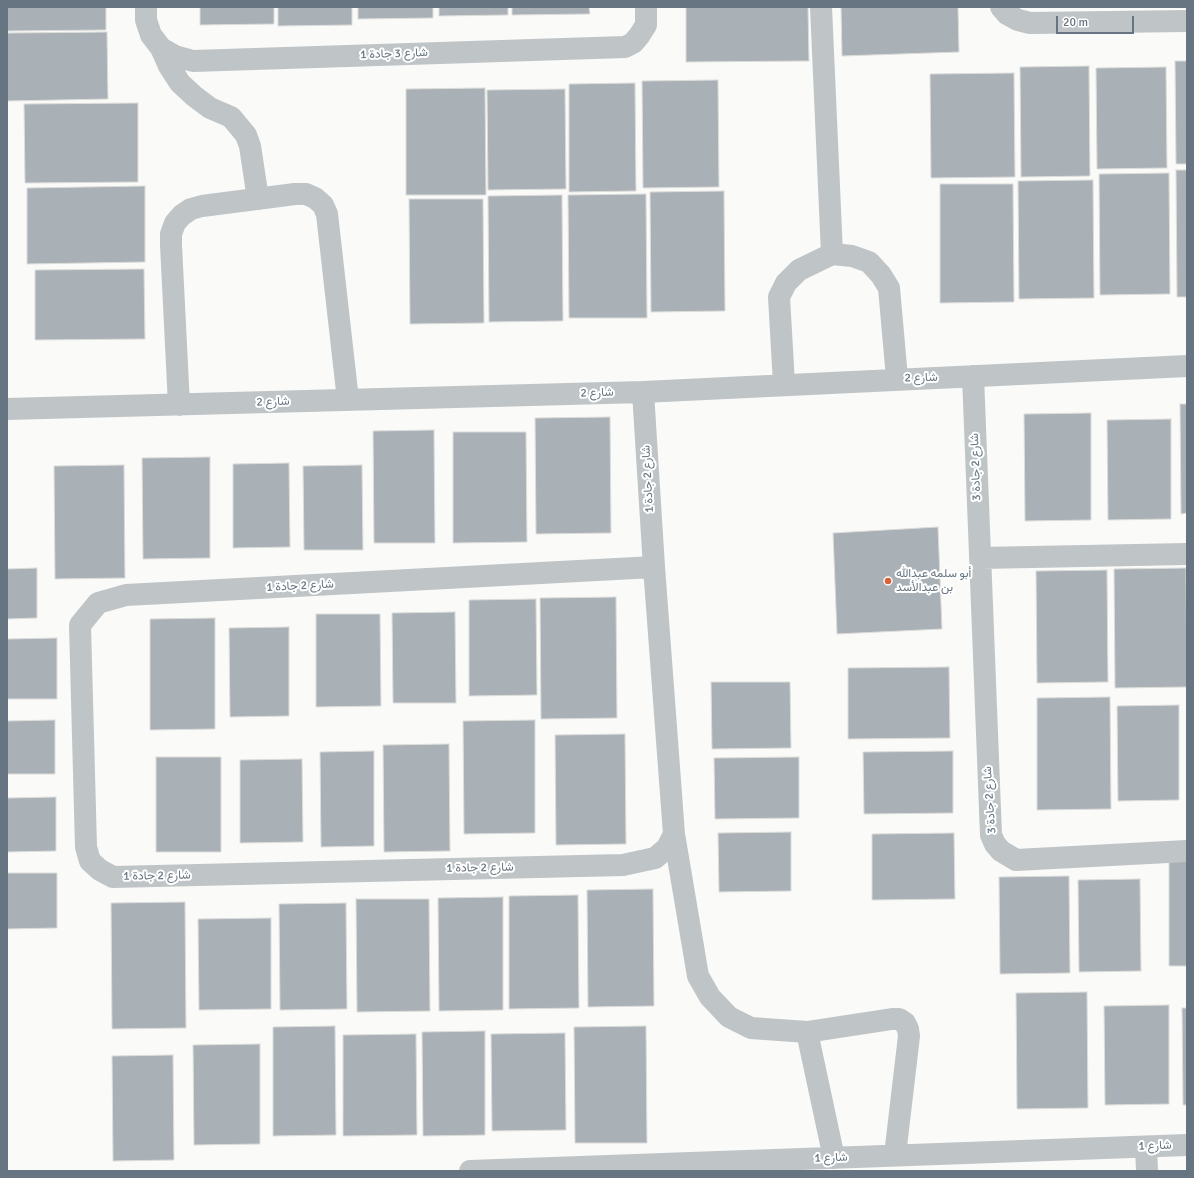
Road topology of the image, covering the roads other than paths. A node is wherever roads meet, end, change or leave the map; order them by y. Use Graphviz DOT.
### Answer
graph roads {
  1 [pos="146,7"];
  2 [pos="646,7"];
  3 [pos="821,7"];
  4 [pos="1001,7"];
  5 [pos="1187,21"];
  6 [pos="161,48"];
  7 [pos="258,199"];
  8 [pos="832,254"];
  9 [pos="1187,366"];
  10 [pos="973,376"];
  11 [pos="898,378"];
  12 [pos="784,384"];
  13 [pos="643,392"];
  14 [pos="348,400"];
  15 [pos="179,405"];
  16 [pos="7,409"];
  17 [pos="1187,554"];
  18 [pos="980,558"];
  19 [pos="654,567"];
  20 [pos="674,834"];
  21 [pos="1187,851"];
  22 [pos="807,1032"];
  23 [pos="1187,1145"];
  24 [pos="1146,1147"];
  25 [pos="895,1155"];
  26 [pos="834,1158"];
  27 [pos="747,1166"];
  28 [pos="473,1171"];
  29 [pos="1147,1171"];
  1 -- 6 [label="street, شارع 3 جادة 1"];
  2 -- 6 [label="street, شارع 3 جادة 1"];
  3 -- 8 [label="street"];
  4 -- 5 [label="street"];
  6 -- 7 [label="street"];
  7 -- 14 [label="street"];
  7 -- 15 [label="street"];
  8 -- 11 [label="street"];
  8 -- 12 [label="street"];
  9 -- 10 [label="street, شارع 2"];
  10 -- 11 [label="street, شارع 2"];
  10 -- 18 [label="street, شارع 2 جادة 3"];
  11 -- 12 [label="street, شارع 2"];
  12 -- 13 [label="street, شارع 2"];
  13 -- 14 [label="street, شارع 2"];
  13 -- 19 [label="street, شارع 2 جادة 1"];
  14 -- 15 [label="street, شارع 2"];
  15 -- 16 [label="street, شارع 2"];
  17 -- 18 [label="street"];
  18 -- 21 [label="street, شارع 2 جادة 3"];
  19 -- 20 [label="street, شارع 2 جادة 1"];
  19 -- 20 [label="street, شارع 2 جادة 1"];
  20 -- 22 [label="street"];
  22 -- 25 [label="street"];
  22 -- 26 [label="street"];
  23 -- 24 [label="street, شارع 1"];
  24 -- 25 [label="street, شارع 1"];
  24 -- 29 [label="street"];
  25 -- 26 [label="street, شارع 1"];
  26 -- 27 [label="street, شارع 1"];
  27 -- 28 [label="street, شارع 1"];
}
